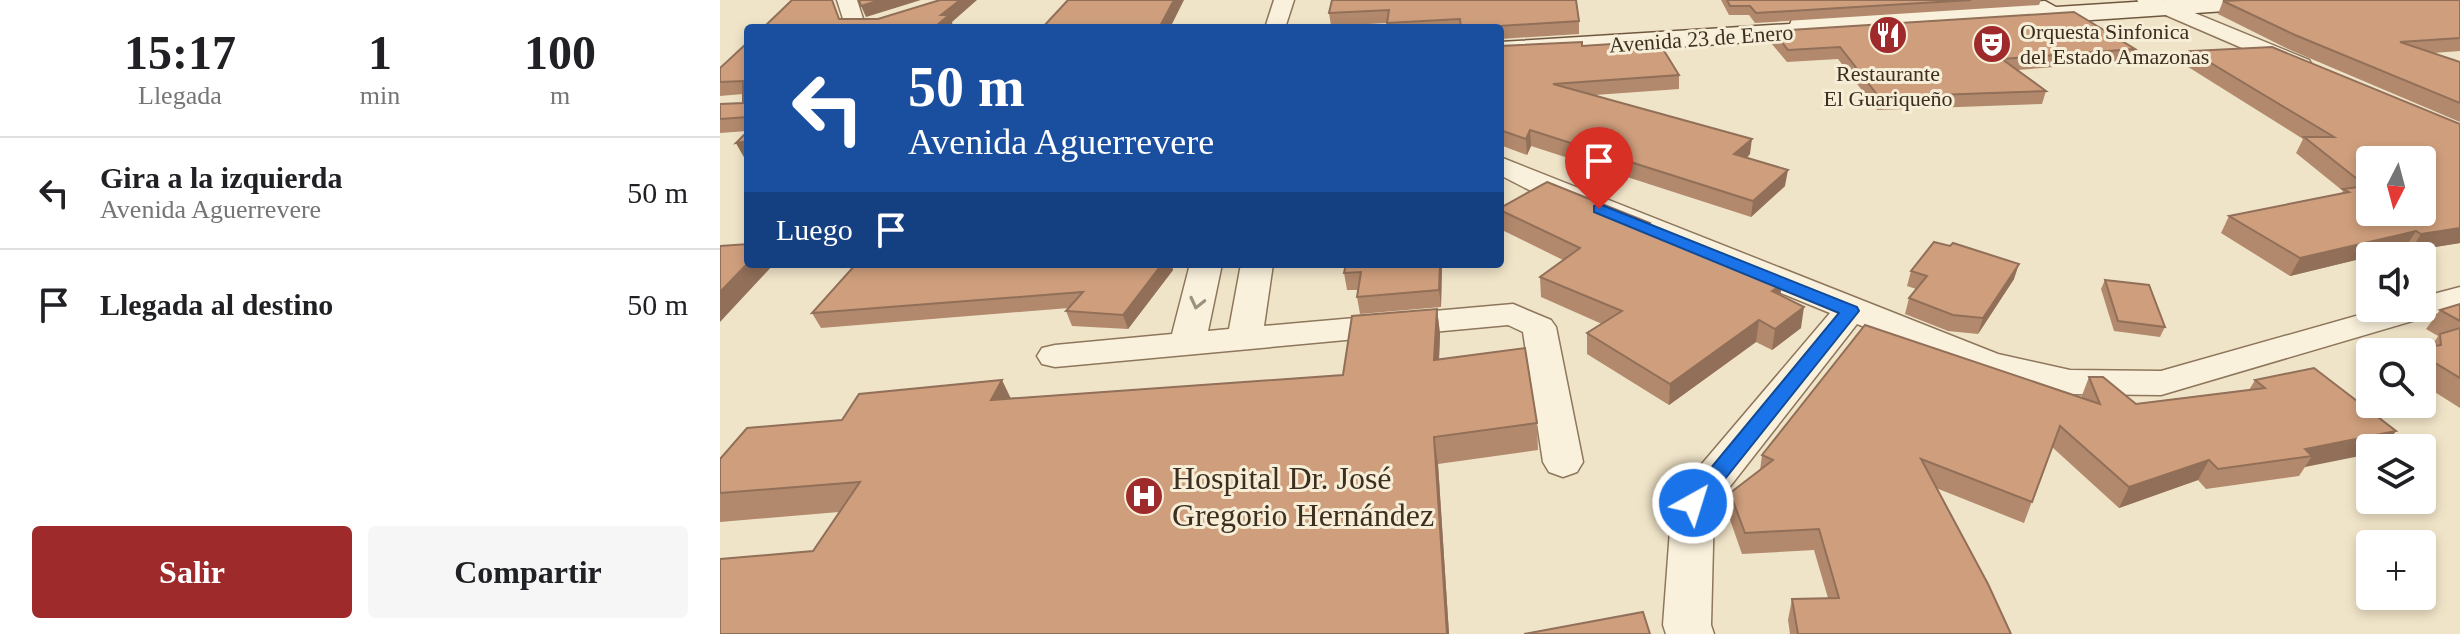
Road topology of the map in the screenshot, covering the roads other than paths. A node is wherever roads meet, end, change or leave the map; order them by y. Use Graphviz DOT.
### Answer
graph roads {
  1 [pos="847,0"];
  2 [pos="1284,0"];
  3 [pos="2285,0"];
  4 [pos="2165,3"];
  5 [pos="862,24"];
  6 [pos="1276,24"];
  7 [pos="1504,41"];
  8 [pos="1504,50"];
  9 [pos="2328,76"];
  10 [pos="1504,167"];
  11 [pos="1205,268"];
  12 [pos="1256,268"];
  13 [pos="2460,297"];
  14 [pos="2436,304"];
  15 [pos="1850,311"];
  16 [pos="2372,322"];
  17 [pos="1245,338"];
  18 [pos="1188,342"];
  19 [pos="1055,356"];
  20 [pos="1563,462"];
  21 [pos="1690,634"];
  1 -- 5 [label="street"];
  2 -- 6 [label="street"];
  3 -- 4 [label="main road, Avenida 23 de Enero"];
  4 -- 7 [label="main road, Avenida 23 de Enero"];
  4 -- 8 [label="main road, Avenida 23 de Enero"];
  4 -- 9 [label="street"];
  10 -- 15 [label="street"];
  11 -- 18 [label="street, one-way"];
  12 -- 17 [label="street"];
  13 -- 14 [label="street"];
  15 -- 16 [label="street"];
  15 -- 21 [label="street"];
  17 -- 18 [label="street"];
  17 -- 20 [label="street"];
  18 -- 19 [label="street"];
}
